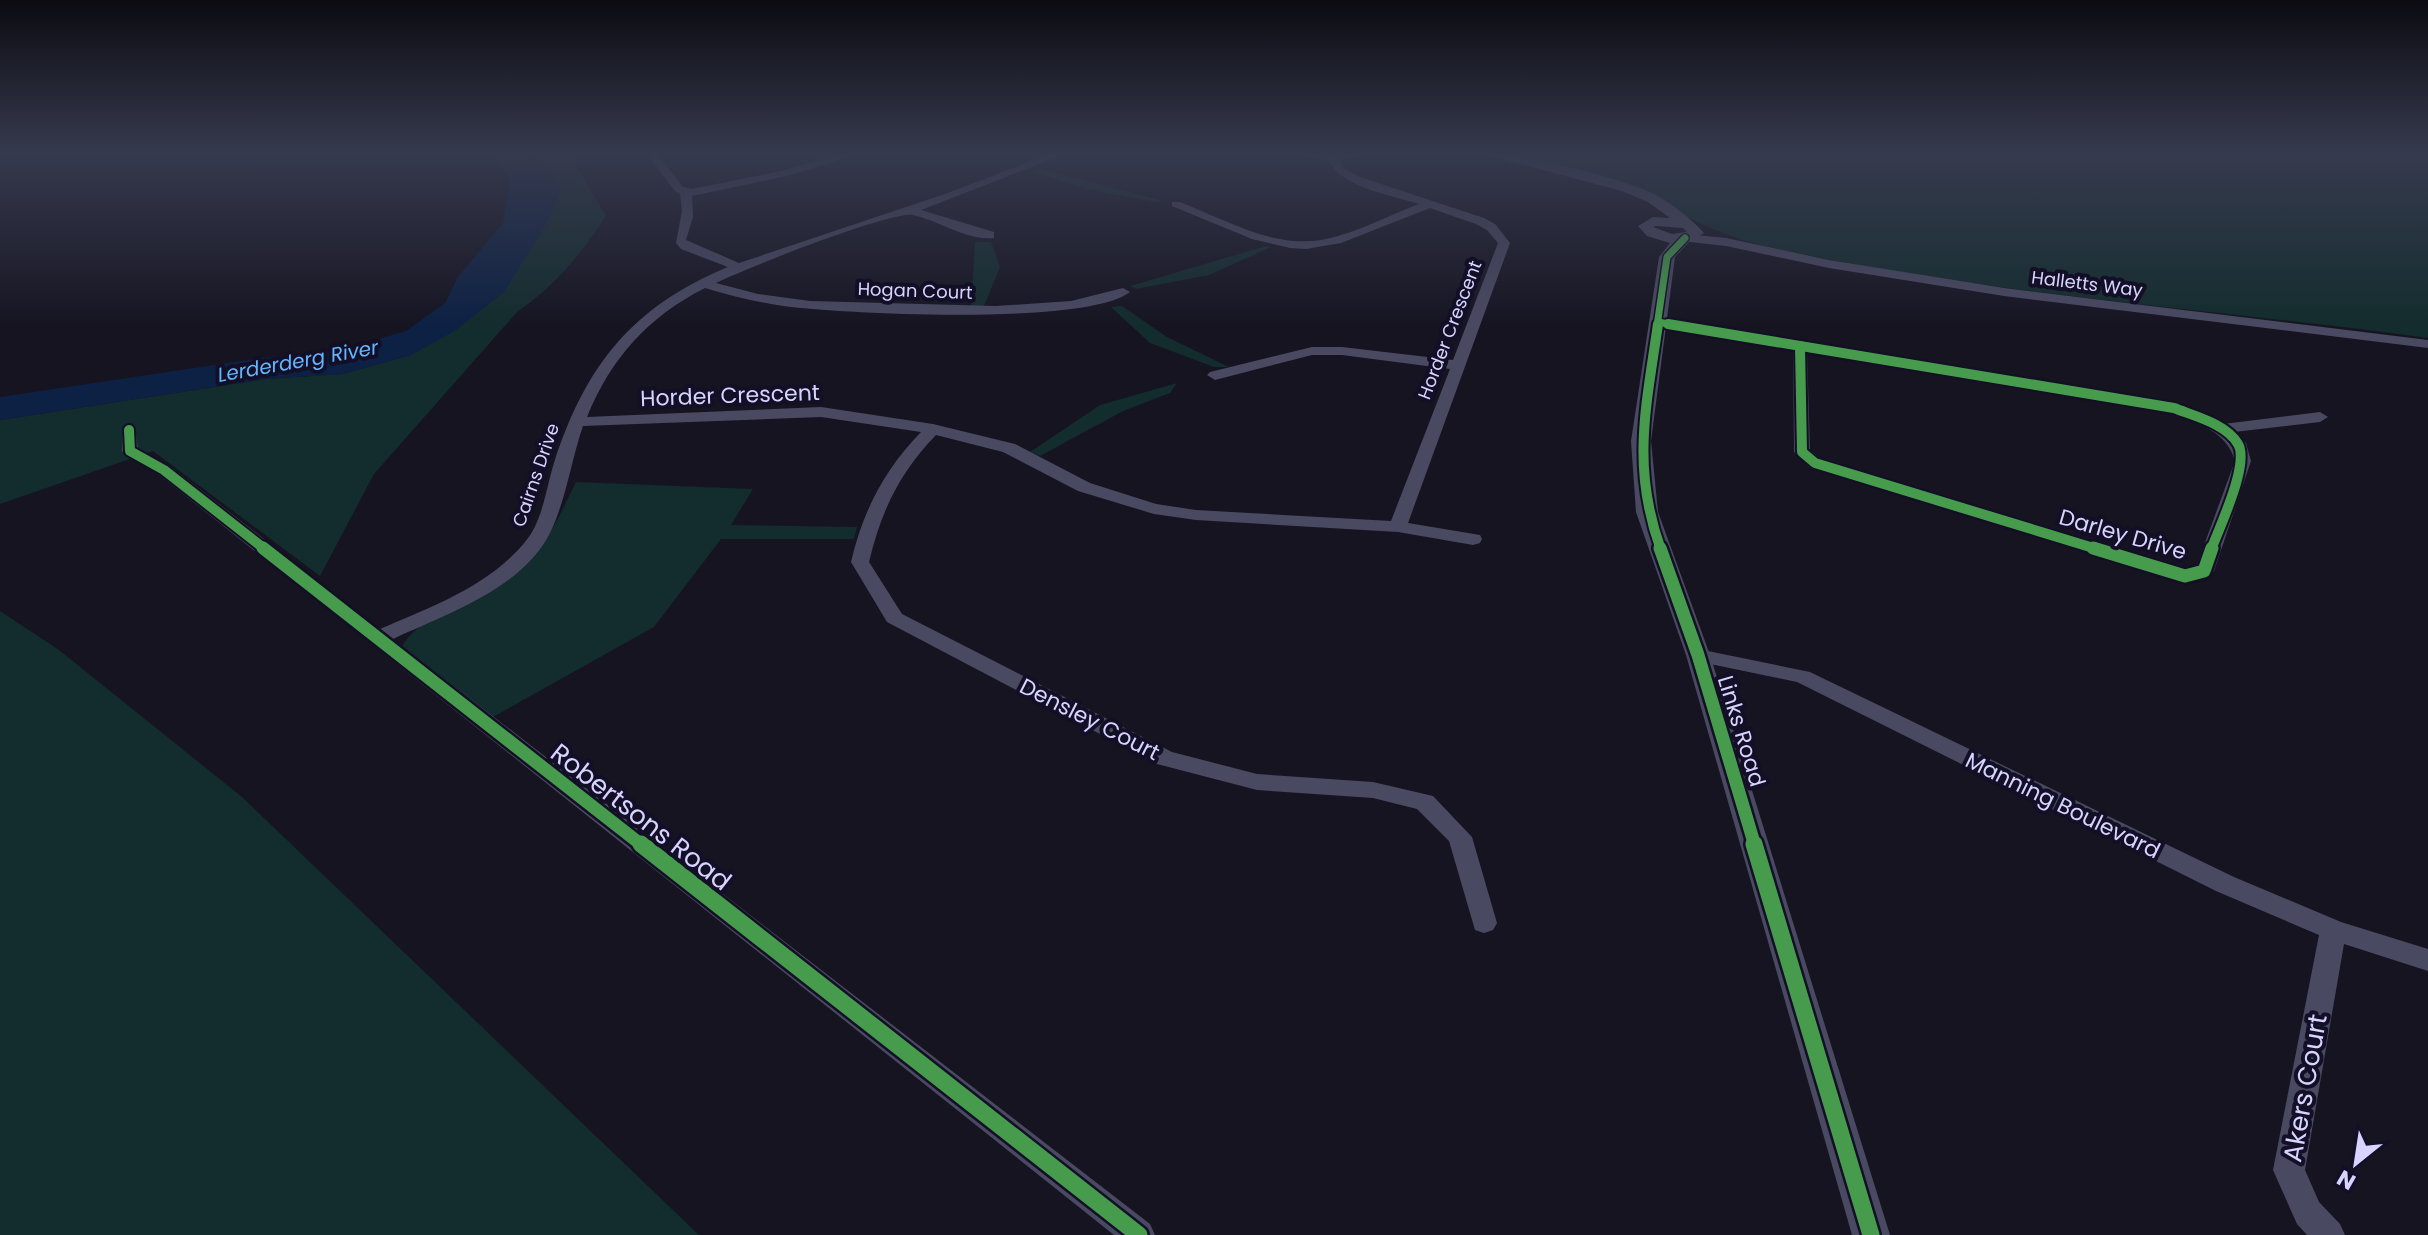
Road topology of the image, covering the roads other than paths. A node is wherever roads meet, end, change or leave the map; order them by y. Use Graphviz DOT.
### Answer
graph roads {
  1 [pos="688,212"];
  2 [pos="904,212"];
  3 [pos="915,212"];
  4 [pos="1197,212"];
  5 [pos="1409,212"];
  6 [pos="1452,212"];
  7 [pos="1661,212"];
  8 [pos="1661,212"];
  9 [pos="1675,234"];
  10 [pos="990,235"];
  11 [pos="741,268"];
  12 [pos="706,284"];
  13 [pos="1123,292"];
  14 [pos="1658,322"];
  15 [pos="2428,344"];
  16 [pos="1800,346"];
  17 [pos="1457,365"];
  18 [pos="1215,375"];
  19 [pos="2320,417"];
  20 [pos="575,422"];
  21 [pos="933,429"];
  22 [pos="2220,429"];
  23 [pos="129,430"];
  24 [pos="1398,527"];
  25 [pos="1473,539"];
  26 [pos="377,638"];
  27 [pos="1698,655"];
  28 [pos="1484,923"];
  29 [pos="2333,930"];
  30 [pos="2428,960"];
  31 [pos="1139,1235"];
  32 [pos="1871,1235"];
  33 [pos="2329,1235"];
  1 -- 11 [label="street"];
  2 -- 11 [label="street, Cairns Drive"];
  3 -- 10 [label="street"];
  4 -- 5 [label="street"];
  6 -- 17 [label="street, Horder Crescent"];
  7 -- 9 [label="street"];
  8 -- 9 [label="street, Links Road"];
  9 -- 14 [label="street, Links Road"];
  9 -- 15 [label="street, Halletts Way"];
  11 -- 12 [label="street, Cairns Drive"];
  12 -- 13 [label="street, Hogan Court"];
  12 -- 20 [label="street, Cairns Drive"];
  14 -- 16 [label="street, Darley Drive"];
  14 -- 27 [label="street, Links Road"];
  16 -- 22 [label="street, Darley Drive"];
  16 -- 22 [label="street, Darley Drive"];
  17 -- 18 [label="street"];
  17 -- 24 [label="street, Horder Crescent"];
  19 -- 22 [label="street"];
  20 -- 21 [label="street, Horder Crescent"];
  20 -- 26 [label="street, Cairns Drive"];
  21 -- 24 [label="street, Horder Crescent"];
  21 -- 28 [label="street, Densley Court"];
  23 -- 26 [label="street, Robertsons Road"];
  24 -- 25 [label="street, Horder Crescent"];
  26 -- 31 [label="street, Robertsons Road"];
  27 -- 29 [label="street, Manning Boulevard"];
  27 -- 32 [label="street, Links Road"];
  29 -- 30 [label="street, Manning Boulevard"];
  29 -- 33 [label="street, Akers Court"];
}
